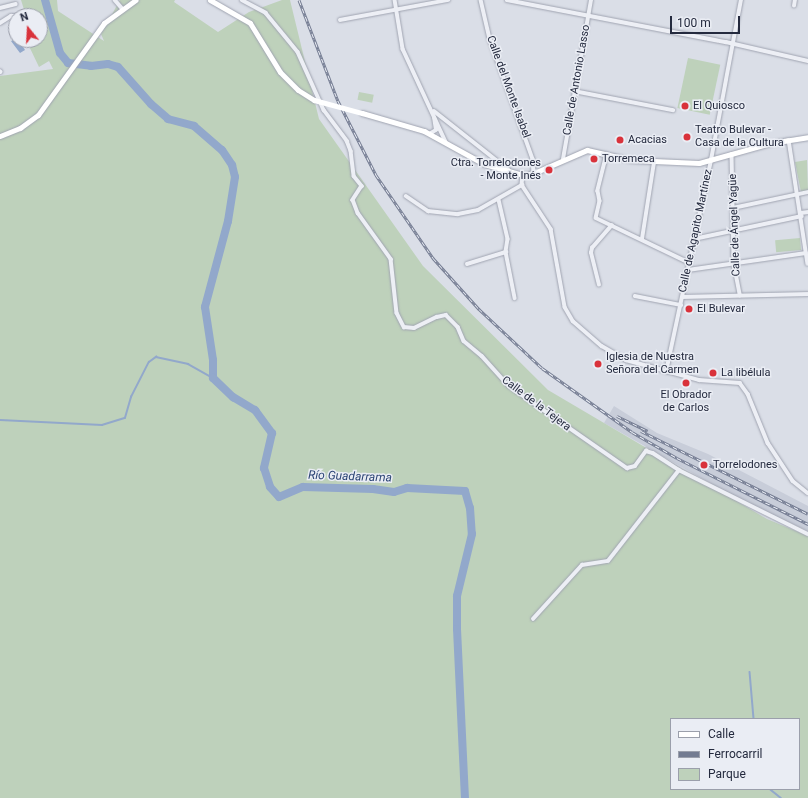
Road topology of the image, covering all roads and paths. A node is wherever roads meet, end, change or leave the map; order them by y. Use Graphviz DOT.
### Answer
graph roads {
  1 [pos="115,0"];
  2 [pos="136,0"];
  3 [pos="210,0"];
  4 [pos="242,0"];
  5 [pos="395,0"];
  6 [pos="448,0"];
  7 [pos="481,0"];
  8 [pos="507,0"];
  9 [pos="591,0"];
  10 [pos="741,0"];
  11 [pos="795,0"];
  12 [pos="16,4"];
  13 [pos="794,6"];
  14 [pos="0,8"];
  15 [pos="122,8"];
  16 [pos="397,11"];
  17 [pos="588,16"];
  18 [pos="340,20"];
  19 [pos="733,44"];
  20 [pos="808,61"];
  21 [pos="574,91"];
  22 [pos="673,110"];
  23 [pos="433,111"];
  24 [pos="431,133"];
  25 [pos="0,136"];
  26 [pos="808,137"];
  27 [pos="789,140"];
  28 [pos="447,143"];
  29 [pos="606,154"];
  30 [pos="732,154"];
  31 [pos="563,159"];
  32 [pos="711,160"];
  33 [pos="654,162"];
  34 [pos="513,173"];
  35 [pos="534,173"];
  36 [pos="523,175"];
  37 [pos="522,186"];
  38 [pos="808,192"];
  39 [pos="798,193"];
  40 [pos="406,196"];
  41 [pos="499,200"];
  42 [pos="733,208"];
  43 [pos="808,212"];
  44 [pos="802,215"];
  45 [pos="612,225"];
  46 [pos="733,231"];
  47 [pos="642,239"];
  48 [pos="694,239"];
  49 [pos="506,252"];
  50 [pos="807,256"];
  51 [pos="690,262"];
  52 [pos="734,263"];
  53 [pos="467,264"];
  54 [pos="808,264"];
  55 [pos="688,270"];
  56 [pos="598,284"];
  57 [pos="808,294"];
  58 [pos="740,295"];
  59 [pos="635,296"];
  60 [pos="683,297"];
  61 [pos="515,298"];
  62 [pos="681,305"];
  63 [pos="666,372"];
  64 [pos="679,470"];
  65 [pos="808,493"];
  66 [pos="808,534"];
  67 [pos="533,619"];
  1 -- 15 [label="street"];
  2 -- 15 [label="main road"];
  3 -- 24 [label="main road, bridge"];
  4 -- 64 [label="street, Calle de la Tejera"];
  5 -- 16 [label="street"];
  6 -- 16 [label="street"];
  7 -- 35 [label="street, Calle del Monte Isabel"];
  8 -- 17 [label="street"];
  9 -- 17 [label="street, Calle de Antonio Lasso"];
  10 -- 19 [label="street, Calle de Agapito Martínez"];
  11 -- 13 [label="street"];
  12 -- 14 [label="street"];
  15 -- 25 [label="main road"];
  16 -- 18 [label="street"];
  16 -- 23 [label="street"];
  17 -- 19 [label="street"];
  17 -- 21 [label="street, Calle de Antonio Lasso"];
  19 -- 20 [label="street"];
  19 -- 32 [label="street, Calle de Agapito Martínez"];
  21 -- 22 [label="street"];
  21 -- 31 [label="street, Calle de Antonio Lasso"];
  23 -- 24 [label="street"];
  23 -- 28 [label="street"];
  23 -- 34 [label="street"];
  24 -- 28 [label="main road"];
  26 -- 27 [label="main road"];
  27 -- 30 [label="main road"];
  27 -- 39 [label="street"];
  28 -- 34 [label="main road"];
  29 -- 31 [label="main road"];
  29 -- 33 [label="main road"];
  29 -- 45 [label="street"];
  30 -- 32 [label="main road"];
  30 -- 42 [label="street, Calle de Ángel Yagüe"];
  31 -- 35 [label="main road"];
  32 -- 33 [label="main road"];
  32 -- 48 [label="street, Calle de Agapito Martínez"];
  33 -- 47 [label="street"];
  34 -- 36 [label="main road"];
  35 -- 36 [label="main road"];
  36 -- 37 [label="street"];
  37 -- 41 [label="street"];
  37 -- 63 [label="street"];
  38 -- 39 [label="street"];
  39 -- 42 [label="street"];
  39 -- 44 [label="street"];
  40 -- 41 [label="street"];
  41 -- 49 [label="street"];
  42 -- 46 [label="street, Calle de Ángel Yagüe"];
  43 -- 44 [label="street"];
  44 -- 46 [label="street"];
  44 -- 50 [label="street"];
  45 -- 47 [label="street"];
  45 -- 56 [label="street"];
  46 -- 48 [label="street"];
  46 -- 52 [label="street, Calle de Ángel Yagüe"];
  47 -- 51 [label="street"];
  48 -- 51 [label="street, Calle de Agapito Martínez"];
  49 -- 53 [label="street"];
  49 -- 61 [label="street"];
  50 -- 52 [label="street"];
  50 -- 54 [label="street"];
  51 -- 55 [label="street, Calle de Agapito Martínez"];
  52 -- 55 [label="street"];
  52 -- 58 [label="street, Calle de Ángel Yagüe"];
  55 -- 60 [label="street, Calle de Agapito Martínez"];
  57 -- 58 [label="street"];
  58 -- 60 [label="street"];
  59 -- 62 [label="street"];
  60 -- 62 [label="street, Calle de Agapito Martínez"];
  62 -- 63 [label="street, Calle de Agapito Martínez"];
  63 -- 65 [label="street"];
  64 -- 66 [label="street, Calle de la Tejera"];
  64 -- 67 [label="street"];
}
